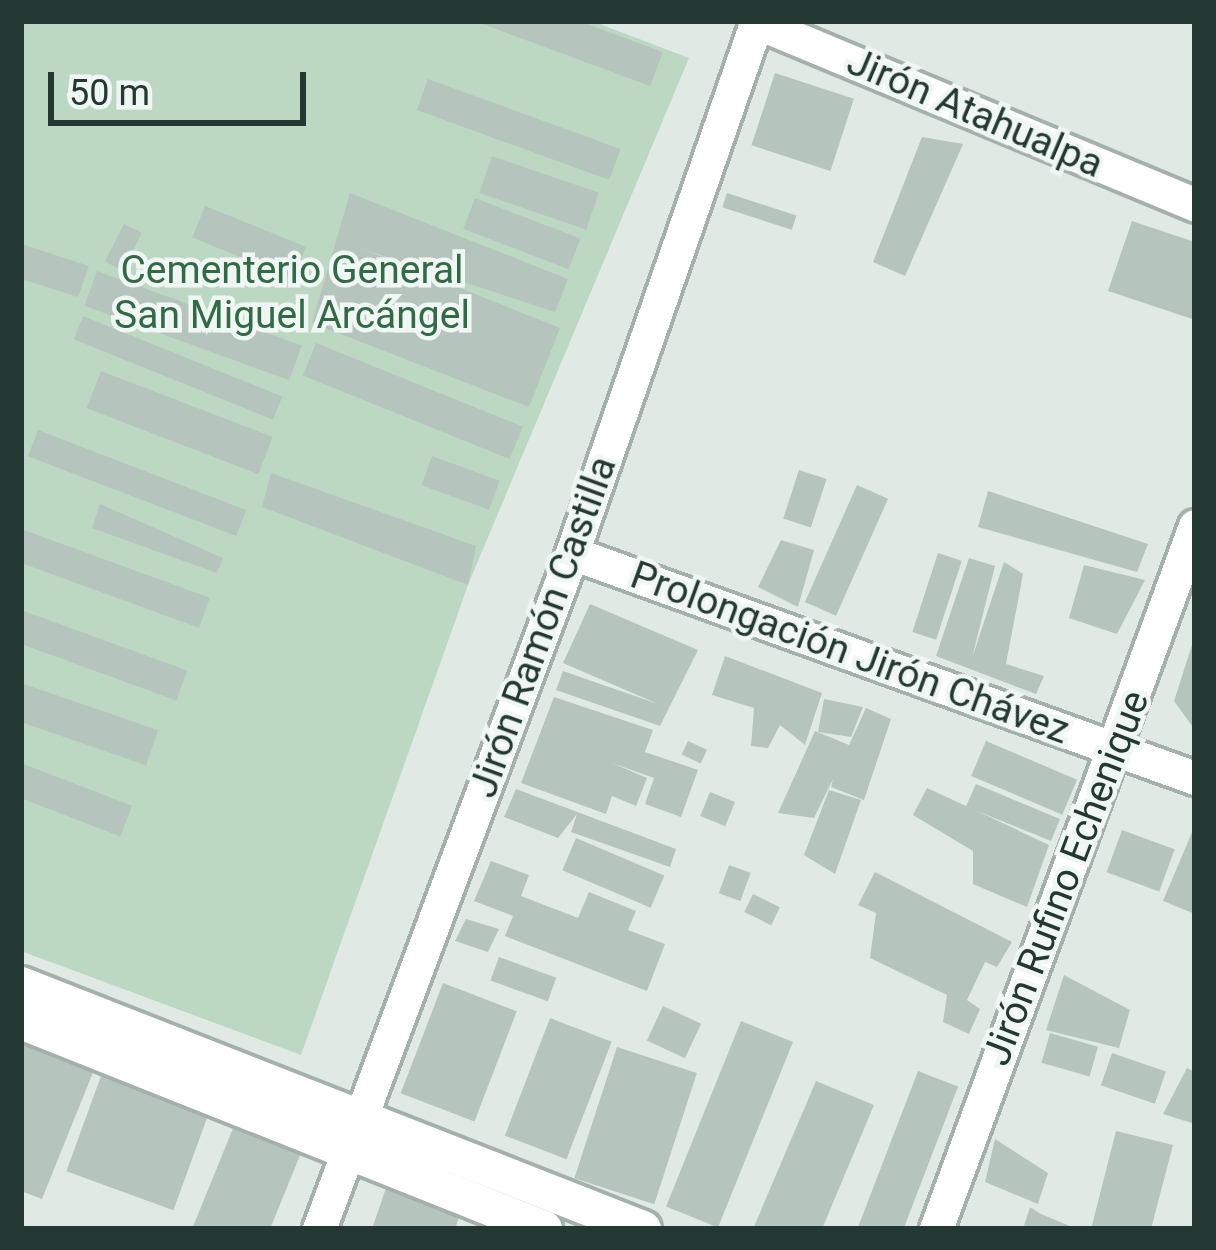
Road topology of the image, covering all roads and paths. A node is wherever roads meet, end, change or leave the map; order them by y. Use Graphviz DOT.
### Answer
graph roads {
  1 [pos="756,21"];
  2 [pos="1195,205"];
  3 [pos="1195,526"];
  4 [pos="572,554"];
  5 [pos="1118,750"];
  6 [pos="1195,778"];
  7 [pos="21,985"];
  8 [pos="21,1021"];
  9 [pos="352,1133"];
  10 [pos="319,1229"];
  11 [pos="544,1229"];
  12 [pos="643,1229"];
  13 [pos="936,1229"];
  1 -- 2 [label="street, Jirón Atahualpa"];
  1 -- 4 [label="street, Jirón Ramón Castilla"];
  3 -- 5 [label="street, Jirón Rufino Echenique"];
  4 -- 5 [label="street, Prolongación Jirón Chávez"];
  4 -- 9 [label="street, Jirón Ramón Castilla"];
  5 -- 6 [label="street, Prolongación Jirón Chávez"];
  5 -- 13 [label="street, Jirón Rufino Echenique"];
  7 -- 9 [label="main road"];
  8 -- 9 [label="main road"];
  9 -- 10 [label="street, Jirón Ramón Castilla"];
  9 -- 11 [label="main road"];
  9 -- 12 [label="main road"];
}
